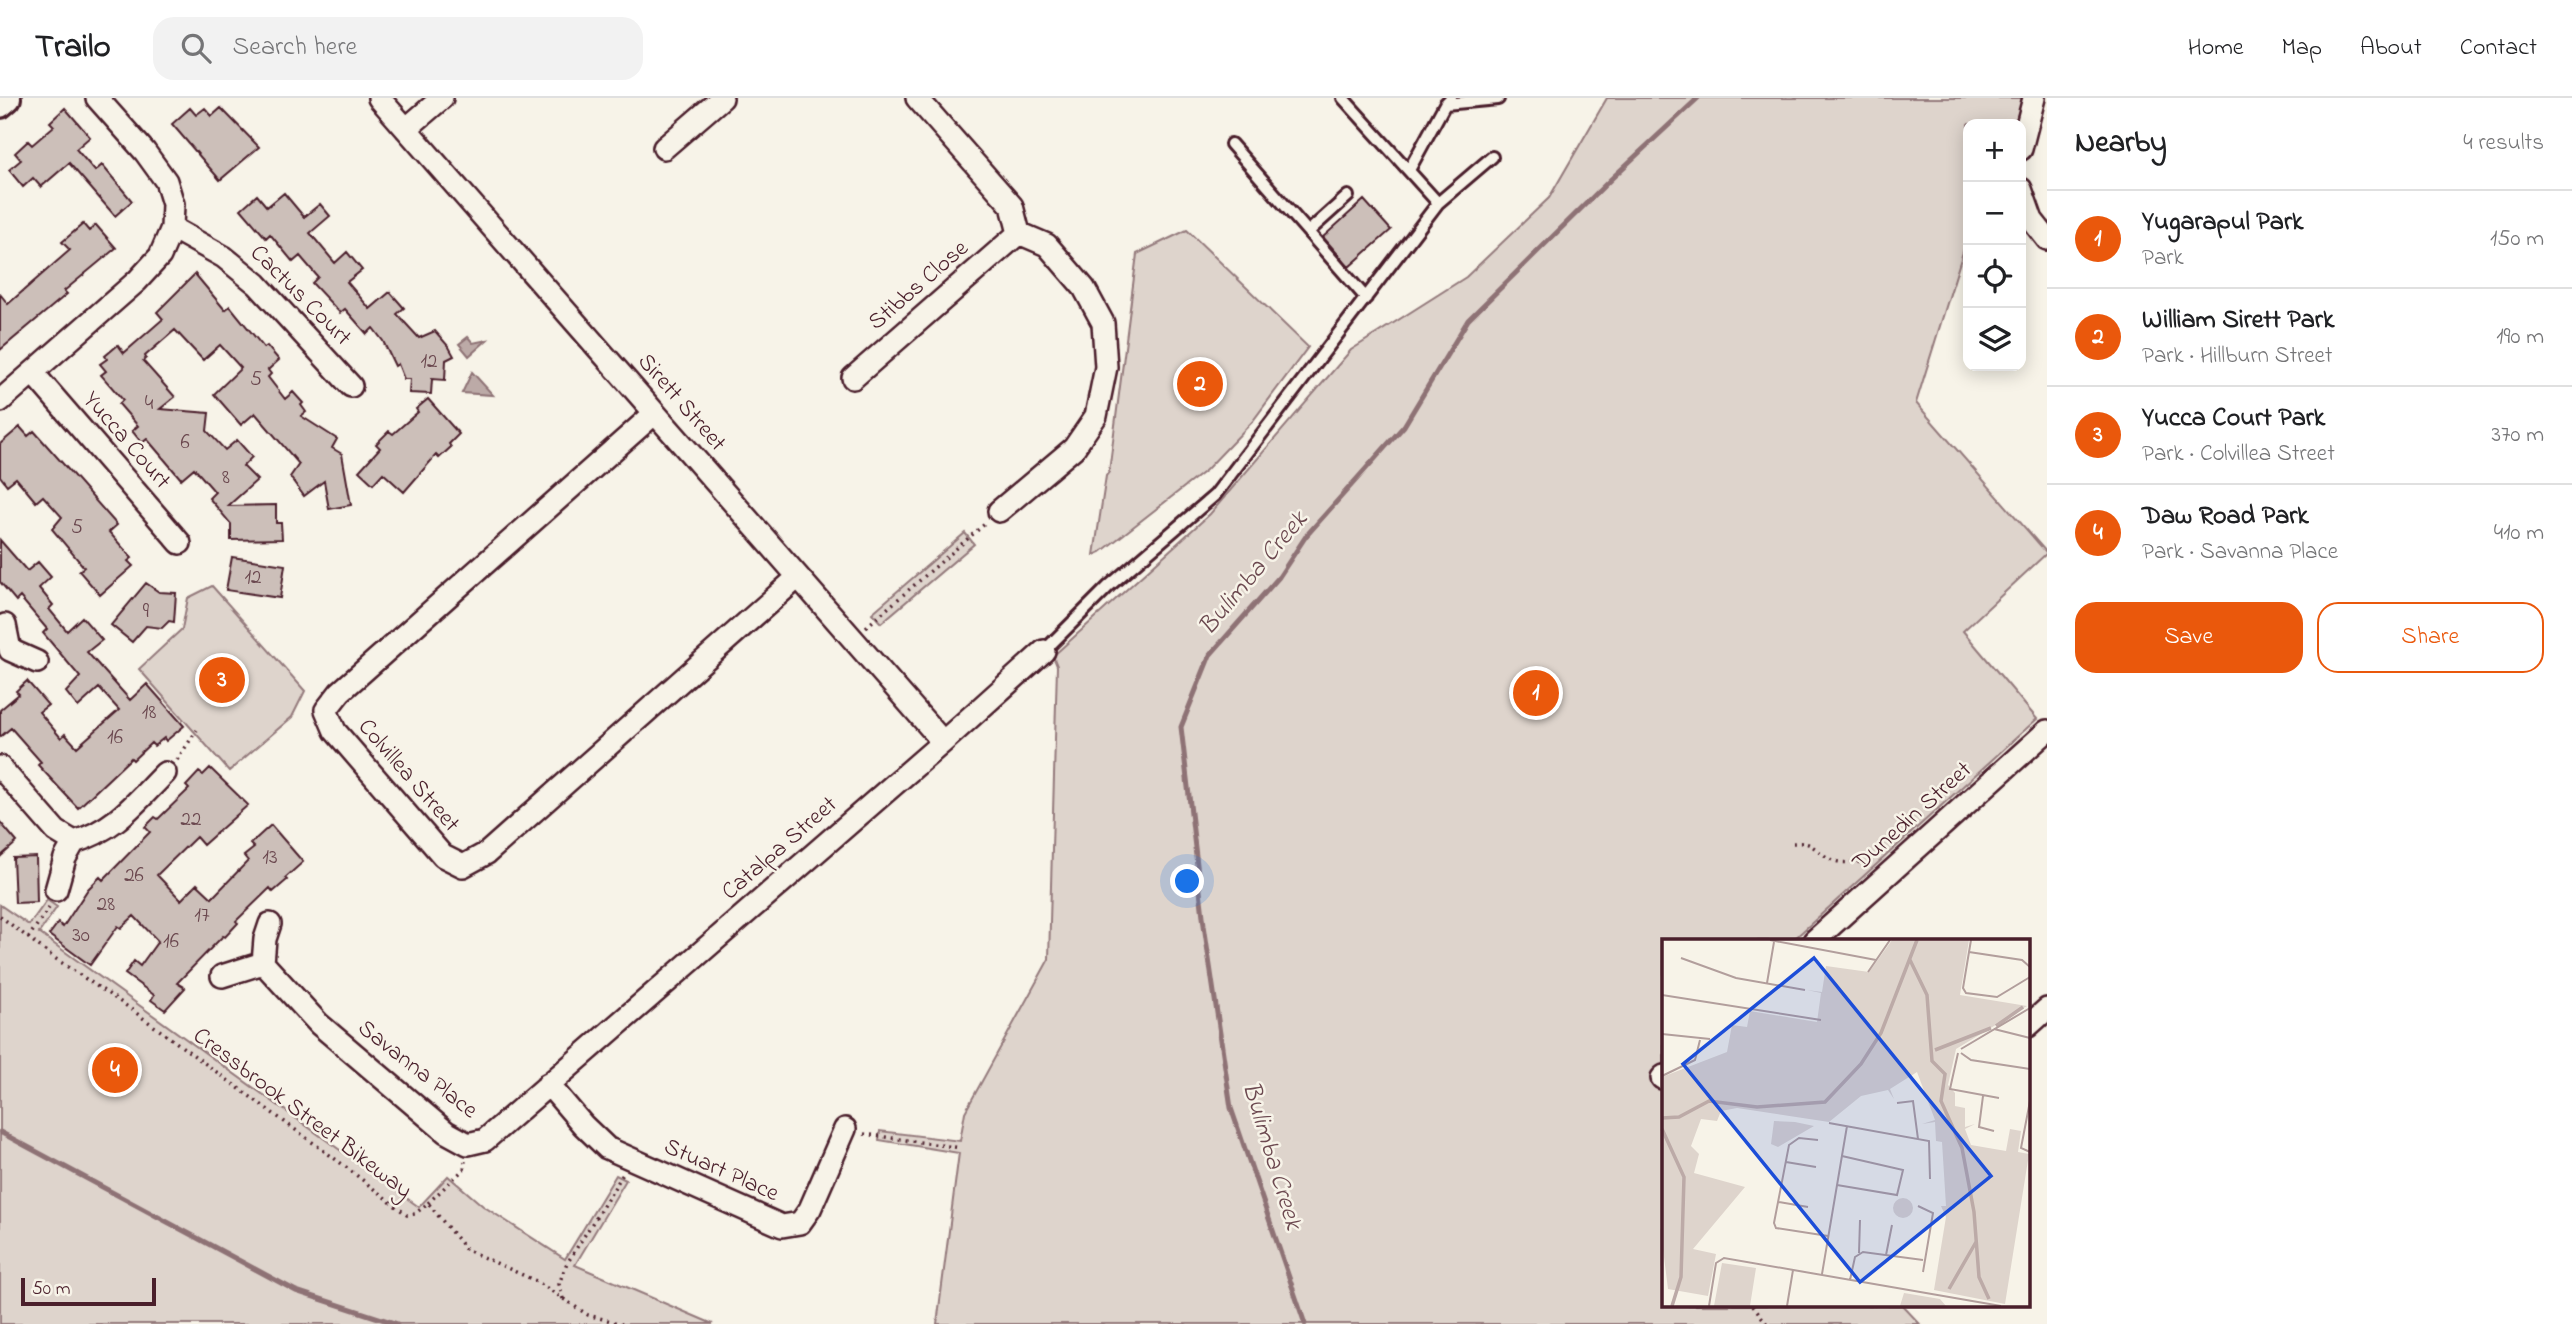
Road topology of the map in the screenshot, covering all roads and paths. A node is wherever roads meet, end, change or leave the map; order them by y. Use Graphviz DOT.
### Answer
graph roads {
  1 [pos="7,98"];
  2 [pos="97,98"];
  3 [pos="379,98"];
  4 [pos="442,98"];
  5 [pos="722,98"];
  6 [pos="917,98"];
  7 [pos="1343,98"];
  8 [pos="2034,98"];
  9 [pos="1498,99"];
  10 [pos="1448,101"];
  11 [pos="0,104"];
  12 [pos="2026,129"];
  13 [pos="407,130"];
  14 [pos="1231,144"];
  15 [pos="664,148"];
  16 [pos="1492,156"];
  17 [pos="1409,170"];
  18 [pos="1348,197"];
  19 [pos="1438,203"];
  20 [pos="2026,203"];
  21 [pos="172,228"];
  22 [pos="1308,232"];
  23 [pos="1019,233"];
  24 [pos="2047,239"];
  25 [pos="1366,298"];
  26 [pos="33,373"];
  27 [pos="853,378"];
  28 [pos="351,386"];
  29 [pos="0,401"];
  30 [pos="655,413"];
  31 [pos="999,511"];
  32 [pos="180,543"];
  33 [pos="798,577"];
  34 [pos="5,625"];
  35 [pos="851,636"];
  36 [pos="1044,651"];
  37 [pos="5,654"];
  38 [pos="37,662"];
  39 [pos="197,730"];
  40 [pos="2047,731"];
  41 [pos="943,743"];
  42 [pos="0,767"];
  43 [pos="165,774"];
  44 [pos="74,842"];
  45 [pos="1793,843"];
  46 [pos="1881,881"];
  47 [pos="56,890"];
  48 [pos="0,916"];
  49 [pos="270,924"];
  50 [pos="28,938"];
  51 [pos="1816,939"];
  52 [pos="263,963"];
  53 [pos="222,976"];
  54 [pos="2047,1009"];
  55 [pos="2030,1024"];
  56 [pos="548,1084"];
  57 [pos="845,1129"];
  58 [pos="468,1143"];
  59 [pos="961,1148"];
  60 [pos="631,1160"];
  61 [pos="428,1203"];
  62 [pos="564,1301"];
  63 [pos="1754,1306"];
  64 [pos="622,1324"];
  65 [pos="1767,1324"];
  1 -- 11 [label="street"];
  2 -- 21 [label="street"];
  3 -- 13 [label="street, Sirett Street"];
  4 -- 13 [label="street"];
  5 -- 15 [label="street"];
  6 -- 23 [label="street"];
  7 -- 17 [label="lane"];
  8 -- 12 [label="street"];
  9 -- 10 [label="lane"];
  10 -- 17 [label="lane"];
  13 -- 30 [label="street, Sirett Street"];
  14 -- 22 [label="lane"];
  16 -- 19 [label="lane"];
  17 -- 19 [label="lane"];
  18 -- 22 [label="lane"];
  19 -- 25 [label="lane"];
  20 -- 24 [label="street"];
  21 -- 26 [label="street"];
  21 -- 28 [label="street, Cactus Court"];
  22 -- 25 [label="lane"];
  23 -- 27 [label="street, Stibbs Close"];
  23 -- 31 [label="street"];
  25 -- 36 [label="lane"];
  26 -- 29 [label="street"];
  26 -- 32 [label="street, Yucca Court"];
  30 -- 33 [label="street, Sirett Street"];
  30 -- 33 [label="street, Colvillea Street"];
  31 -- 35 [label="path"];
  33 -- 35 [label="street, Sirett Street"];
  34 -- 37 [label="street"];
  35 -- 41 [label="street, Sirett Street"];
  36 -- 41 [label="street, Catalpa Street"];
  37 -- 38 [label="street"];
  39 -- 43 [label="path"];
  40 -- 46 [label="street, Dunedin Street"];
  41 -- 56 [label="street, Catalpa Street"];
  42 -- 44 [label="street"];
  43 -- 44 [label="street"];
  44 -- 47 [label="street"];
  45 -- 46 [label="path"];
  46 -- 51 [label="street, Dunedin Street"];
  47 -- 50 [label="path"];
  48 -- 50 [label="path, Cressbrook Street Bikeway"];
  49 -- 52 [label="street"];
  50 -- 61 [label="path, Cressbrook Street Bikeway"];
  52 -- 53 [label="street"];
  52 -- 58 [label="street, Savanna Place"];
  54 -- 55 [label="street"];
  56 -- 58 [label="street, Savanna Place"];
  56 -- 60 [label="street, Stuart Place"];
  57 -- 59 [label="path"];
  57 -- 60 [label="street, Stuart Place"];
  58 -- 61 [label="path"];
  60 -- 62 [label="path"];
  61 -- 62 [label="path, Cressbrook Street Bikeway"];
  62 -- 64 [label="path, Cressbrook Street Bikeway"];
  63 -- 65 [label="path"];
}
